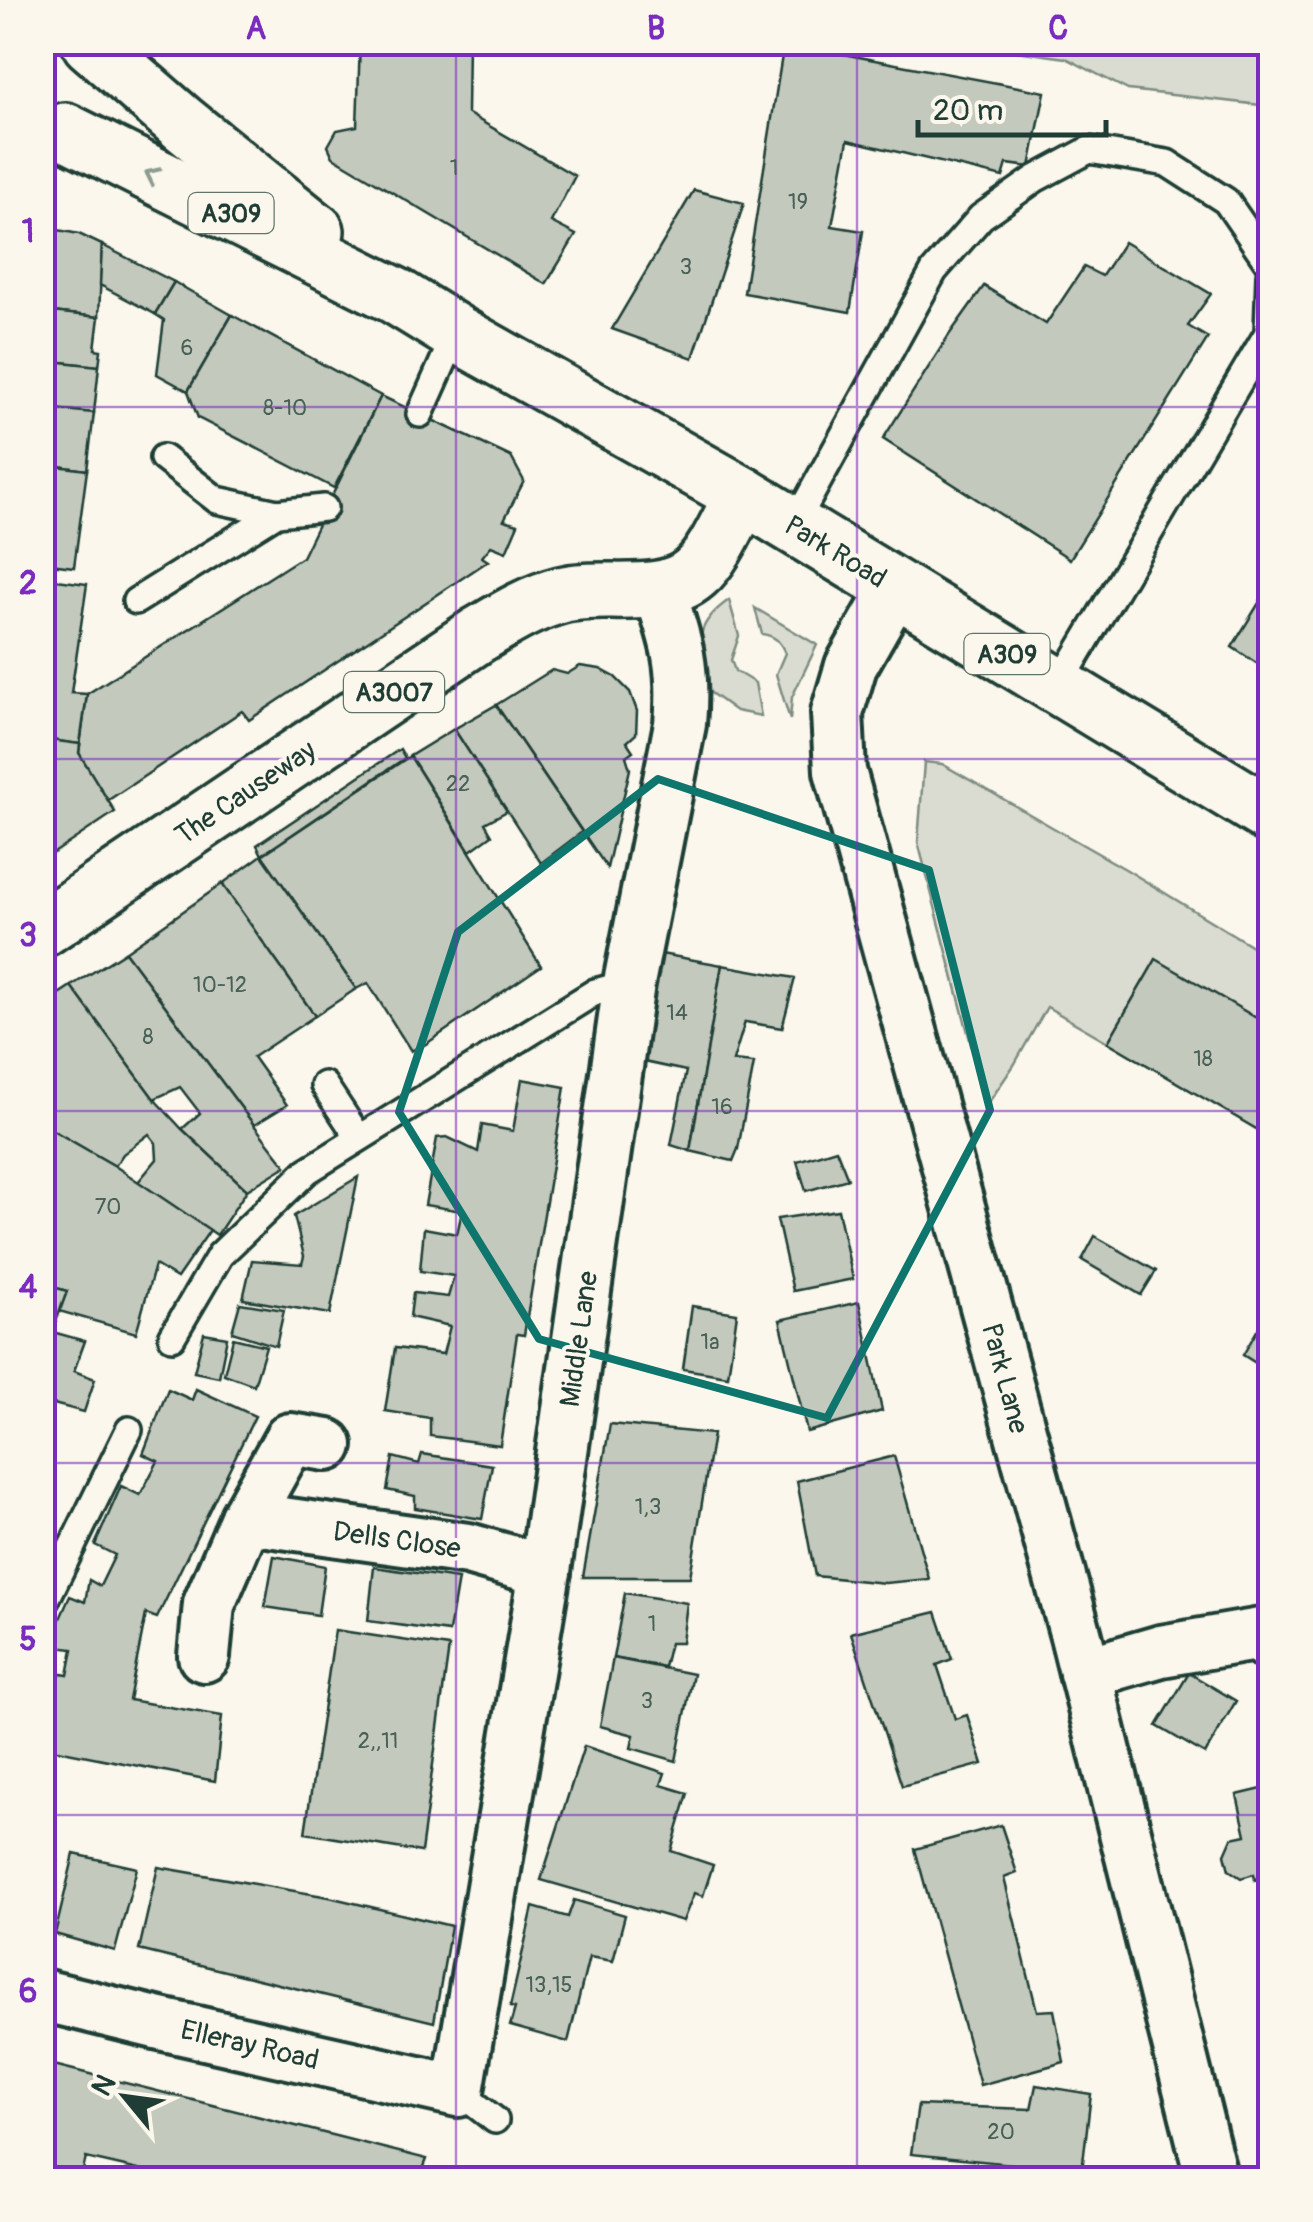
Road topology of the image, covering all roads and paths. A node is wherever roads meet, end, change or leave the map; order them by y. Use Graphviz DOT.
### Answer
graph roads {
  1 [pos="90,43"];
  2 [pos="54,133"];
  3 [pos="1270,265"];
  4 [pos="1270,275"];
  5 [pos="396,296"];
  6 [pos="456,333"];
  7 [pos="420,414"];
  8 [pos="163,458"];
  9 [pos="742,495"];
  10 [pos="324,508"];
  11 [pos="278,512"];
  12 [pos="794,526"];
  13 [pos="896,586"];
  14 [pos="659,590"];
  15 [pos="136,600"];
  16 [pos="1059,685"];
  17 [pos="1270,815"];
  18 [pos="42,929"];
  19 [pos="630,983"];
  20 [pos="324,1085"];
  21 [pos="360,1138"];
  22 [pos="172,1337"];
  23 [pos="129,1430"];
  24 [pos="327,1444"];
  25 [pos="246,1518"];
  26 [pos="545,1571"];
  27 [pos="42,1608"];
  28 [pos="1269,1635"];
  29 [pos="204,1656"];
  30 [pos="1085,1672"];
  31 [pos="42,1995"];
  32 [pos="476,2105"];
  33 [pos="1212,2180"];
  1 -- 2 [label="main road"];
  1 -- 5 [label="main road, Park Road / A309"];
  5 -- 2 [label="main road, Park Road / A309, one-way"];
  3 -- 12 [label="lane"];
  4 -- 16 [label="lane"];
  5 -- 6 [label="main road, Park Road / A309"];
  6 -- 7 [label="lane"];
  6 -- 9 [label="main road, Park Road / A309"];
  8 -- 11 [label="lane"];
  9 -- 12 [label="main road, Park Road / A309"];
  9 -- 14 [label="main road, The Causeway / A3007"];
  10 -- 11 [label="lane"];
  11 -- 15 [label="lane"];
  12 -- 13 [label="main road, Park Road / A309"];
  13 -- 16 [label="main road, Park Road / A309"];
  13 -- 30 [label="street, Park Lane"];
  14 -- 18 [label="main road, The Causeway / A3007"];
  14 -- 19 [label="street, Middle Lane"];
  16 -- 17 [label="main road, Park Road / A309"];
  19 -- 21 [label="lane"];
  19 -- 26 [label="street, Middle Lane"];
  20 -- 21 [label="lane"];
  21 -- 22 [label="lane"];
  23 -- 27 [label="lane"];
  24 -- 25 [label="street"];
  25 -- 26 [label="street, Dells Close"];
  25 -- 29 [label="street"];
  26 -- 32 [label="street, Middle Lane"];
  28 -- 30 [label="street"];
  30 -- 33 [label="street, Park Lane"];
  31 -- 32 [label="street, Elleray Road"];
}
